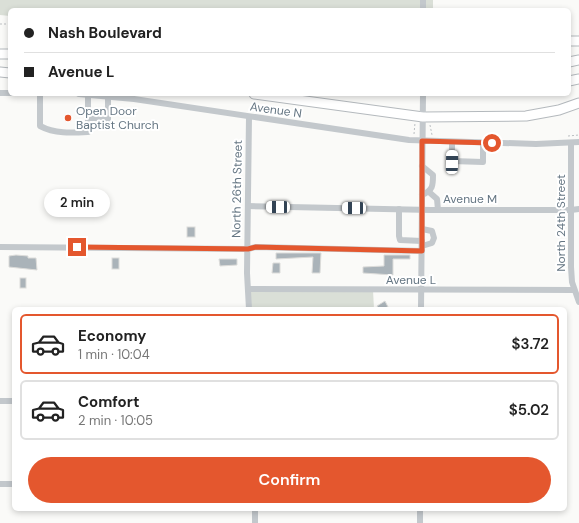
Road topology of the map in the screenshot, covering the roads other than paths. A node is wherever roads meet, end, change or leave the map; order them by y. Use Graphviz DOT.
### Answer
graph roads {
  1 [pos="40,96"];
  2 [pos="88,96"];
  3 [pos="108,96"];
  4 [pos="269,96"];
  5 [pos="423,96"];
  6 [pos="579,103"];
  7 [pos="249,117"];
  8 [pos="422,117"];
  9 [pos="88,118"];
  10 [pos="422,141"];
  11 [pos="452,142"];
  12 [pos="579,142"];
  13 [pos="483,143"];
  14 [pos="572,143"];
  15 [pos="422,166"];
  16 [pos="579,167"];
  17 [pos="572,168"];
  18 [pos="429,192"];
  19 [pos="422,195"];
  20 [pos="248,206"];
  21 [pos="399,209"];
  22 [pos="579,209"];
  23 [pos="422,210"];
  24 [pos="438,210"];
  25 [pos="571,210"];
  26 [pos="422,229"];
  27 [pos="422,246"];
  28 [pos="0,247"];
  29 [pos="248,249"];
  30 [pos="248,289"];
  31 [pos="574,290"];
  32 [pos="422,291"];
  33 [pos="579,302"];
  34 [pos="249,307"];
  35 [pos="421,307"];
  36 [pos="0,401"];
  37 [pos="12,401"];
  38 [pos="0,484"];
  39 [pos="12,484"];
  40 [pos="255,511"];
  41 [pos="420,511"];
  42 [pos="255,523"];
  43 [pos="420,523"];
  1 -- 9 [label="street"];
  2 -- 9 [label="street"];
  3 -- 7 [label="street, Avenue N"];
  3 -- 9 [label="street"];
  4 -- 8 [label="highway"];
  5 -- 8 [label="street"];
  6 -- 8 [label="highway"];
  7 -- 10 [label="street, Avenue N"];
  7 -- 20 [label="street, North 26th Street"];
  8 -- 10 [label="street"];
  10 -- 11 [label="street, Avenue N"];
  10 -- 15 [label="street"];
  11 -- 13 [label="street, Avenue N"];
  11 -- 13 [label="street"];
  12 -- 14 [label="street, Avenue N"];
  13 -- 14 [label="street, Avenue N"];
  14 -- 17 [label="street, North 24th Street"];
  15 -- 18 [label="street"];
  15 -- 19 [label="street"];
  16 -- 17 [label="street"];
  17 -- 25 [label="street, North 24th Street"];
  18 -- 19 [label="street"];
  18 -- 24 [label="street"];
  19 -- 23 [label="street"];
  20 -- 21 [label="street, Avenue M"];
  20 -- 29 [label="street, North 26th Street"];
  21 -- 23 [label="street, Avenue M"];
  21 -- 27 [label="street"];
  22 -- 25 [label="street, Avenue M"];
  23 -- 24 [label="street, Avenue M"];
  23 -- 26 [label="street"];
  24 -- 25 [label="street, Avenue M"];
  25 -- 31 [label="street, North 24th Street"];
  26 -- 27 [label="street"];
  26 -- 27 [label="street"];
  27 -- 29 [label="street"];
  27 -- 32 [label="street"];
  28 -- 29 [label="street"];
  29 -- 30 [label="street, North 26th Street"];
  30 -- 32 [label="street, Avenue L"];
  30 -- 34 [label="street, North 26th Street"];
  31 -- 32 [label="street, Avenue L"];
  31 -- 33 [label="street, North 24th Street"];
  32 -- 35 [label="street"];
  36 -- 37 [label="street"];
  38 -- 39 [label="street"];
  40 -- 42 [label="street"];
  41 -- 43 [label="street"];
}
